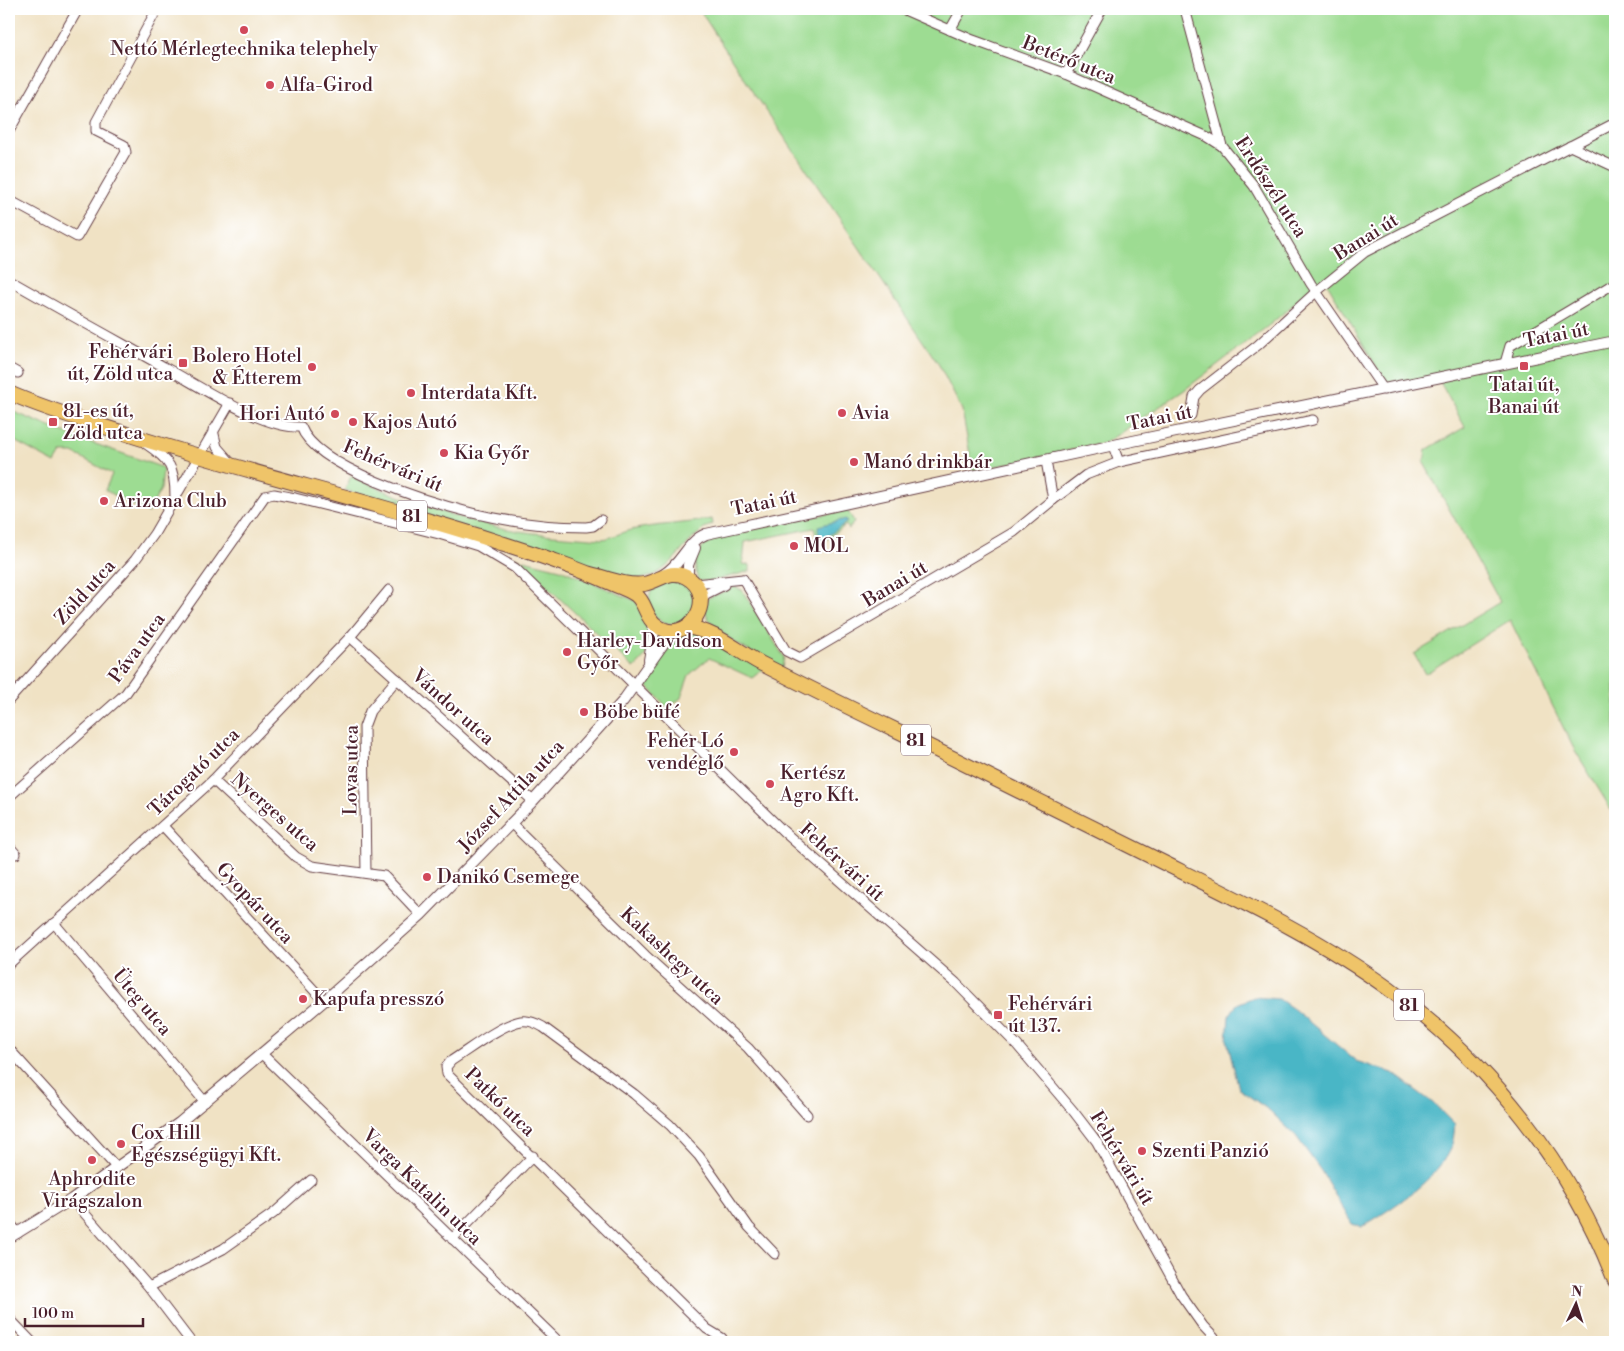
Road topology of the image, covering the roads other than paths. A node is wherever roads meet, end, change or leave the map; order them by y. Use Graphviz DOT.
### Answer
graph roads {
  1 [pos="78,9"];
  2 [pos="157,9"];
  3 [pos="902,9"];
  4 [pos="962,9"];
  5 [pos="1102,9"];
  6 [pos="1185,9"];
  7 [pos="950,30"];
  8 [pos="1066,74"];
  9 [pos="1615,123"];
  10 [pos="9,132"];
  11 [pos="1222,146"];
  12 [pos="1570,146"];
  13 [pos="1615,167"];
  14 [pos="9,200"];
  15 [pos="9,280"];
  16 [pos="1615,283"];
  17 [pos="1317,291"];
  18 [pos="1615,341"];
  19 [pos="1505,363"];
  20 [pos="9,368"];
  21 [pos="18,373"];
  22 [pos="1384,390"];
  23 [pos="9,393"];
  24 [pos="230,403"];
  25 [pos="1191,415"];
  26 [pos="1313,420"];
  27 [pos="213,430"];
  28 [pos="134,436"];
  29 [pos="1113,446"];
  30 [pos="198,456"];
  31 [pos="1046,461"];
  32 [pos="1119,462"];
  33 [pos="235,466"];
  34 [pos="265,496"];
  35 [pos="174,499"];
  36 [pos="1053,500"];
  37 [pos="601,520"];
  38 [pos="712,533"];
  39 [pos="587,573"];
  40 [pos="658,578"];
  41 [pos="743,579"];
  42 [pos="692,581"];
  43 [pos="389,590"];
  44 [pos="701,603"];
  45 [pos="647,614"];
  46 [pos="683,628"];
  47 [pos="350,637"];
  48 [pos="724,641"];
  49 [pos="649,662"];
  50 [pos="397,679"];
  51 [pos="634,685"];
  52 [pos="9,700"];
  53 [pos="213,780"];
  54 [pos="9,797"];
  55 [pos="533,801"];
  56 [pos="512,824"];
  57 [pos="163,826"];
  58 [pos="9,846"];
  59 [pos="16,854"];
  60 [pos="366,873"];
  61 [pos="420,915"];
  62 [pos="54,923"];
  63 [pos="9,964"];
  64 [pos="324,1001"];
  65 [pos="9,1049"];
  66 [pos="262,1054"];
  67 [pos="205,1102"];
  68 [pos="807,1115"];
  69 [pos="533,1156"];
  70 [pos="116,1168"];
  71 [pos="311,1180"];
  72 [pos="72,1199"];
  73 [pos="9,1222"];
  74 [pos="13,1236"];
  75 [pos="452,1239"];
  76 [pos="775,1254"];
  77 [pos="1615,1281"];
  78 [pos="149,1287"];
  79 [pos="9,1318"];
  80 [pos="722,1338"];
  81 [pos="32,1342"];
  82 [pos="191,1342"];
  83 [pos="559,1342"];
  84 [pos="1218,1342"];
  1 -- 10 [label="street"];
  2 -- 14 [label="street"];
  3 -- 7 [label="street, Betérő utca"];
  4 -- 7 [label="street"];
  5 -- 8 [label="street"];
  6 -- 11 [label="street, Erdőszél utca"];
  7 -- 8 [label="street, Betérő utca"];
  8 -- 11 [label="street, Betérő utca"];
  9 -- 12 [label="street, Banai út"];
  11 -- 17 [label="street, Erdőszél utca"];
  12 -- 13 [label="street"];
  12 -- 17 [label="street, Banai út"];
  15 -- 24 [label="street, Fehérvári út"];
  16 -- 19 [label="street"];
  17 -- 22 [label="street, Erdőszél utca"];
  17 -- 25 [label="street, Banai út"];
  18 -- 19 [label="street, Tatai út"];
  19 -- 22 [label="street, Tatai út"];
  20 -- 21 [label="street"];
  22 -- 29 [label="street, Tatai út"];
  23 -- 28 [label="main road, 81"];
  24 -- 27 [label="street, Zöld utca"];
  24 -- 37 [label="street, Fehérvári út"];
  26 -- 32 [label="street, Tatai út"];
  27 -- 30 [label="street, Zöld utca"];
  27 -- 33 [label="street"];
  28 -- 30 [label="main road, 81"];
  28 -- 35 [label="street"];
  29 -- 31 [label="street, Tatai út"];
  29 -- 32 [label="street"];
  30 -- 33 [label="main road, 81"];
  30 -- 35 [label="street, Zöld utca"];
  31 -- 36 [label="street"];
  31 -- 38 [label="street, Tatai út"];
  32 -- 36 [label="street, Tatai út"];
  33 -- 39 [label="main road, 81"];
  34 -- 51 [label="street, Fehérvári út"];
  34 -- 54 [label="street, Páva utca"];
  35 -- 52 [label="street, Zöld utca"];
  36 -- 41 [label="street, Banai út"];
  38 -- 40 [label="street, Tatai út"];
  38 -- 42 [label="street, Tatai út"];
  39 -- 40 [label="main road, 81"];
  39 -- 45 [label="main road, 81"];
  40 -- 42 [label="main road, 81"];
  40 -- 45 [label="main road"];
  41 -- 42 [label="street"];
  41 -- 44 [label="street"];
  42 -- 44 [label="main road, 81"];
  43 -- 47 [label="street, Tárogató utca"];
  44 -- 46 [label="main road"];
  44 -- 48 [label="main road, 81"];
  45 -- 46 [label="main road, 81"];
  45 -- 49 [label="street, József Attila utca"];
  46 -- 48 [label="main road, 81"];
  46 -- 49 [label="street, József Attila utca"];
  47 -- 50 [label="street, Vándor utca"];
  47 -- 53 [label="street, Tárogató utca"];
  48 -- 77 [label="main road, 81"];
  49 -- 51 [label="street, József Attila utca"];
  50 -- 55 [label="street, Vándor utca"];
  50 -- 60 [label="street, Lovas utca"];
  51 -- 55 [label="street, József Attila utca"];
  51 -- 84 [label="street, Fehérvári út"];
  53 -- 57 [label="street, Tárogató utca"];
  53 -- 60 [label="street, Nyerges utca"];
  55 -- 56 [label="street, József Attila utca"];
  56 -- 61 [label="street, József Attila utca"];
  56 -- 68 [label="street, Kakashegy utca"];
  57 -- 62 [label="street, Tárogató utca"];
  57 -- 64 [label="street, Gyopár utca"];
  58 -- 59 [label="street"];
  60 -- 61 [label="street, Nyerges utca"];
  61 -- 64 [label="street, József Attila utca"];
  62 -- 63 [label="street, Tárogató utca"];
  62 -- 67 [label="street, Üteg utca"];
  64 -- 66 [label="street, József Attila utca"];
  65 -- 70 [label="street"];
  66 -- 67 [label="street, József Attila utca"];
  66 -- 75 [label="street, Varga Katalin utca"];
  67 -- 70 [label="street, József Attila utca"];
  69 -- 75 [label="street"];
  69 -- 76 [label="street, Patkó utca"];
  69 -- 80 [label="street, Patkó utca"];
  70 -- 72 [label="street, József Attila utca"];
  71 -- 78 [label="street"];
  72 -- 74 [label="street, József Attila utca"];
  72 -- 78 [label="street"];
  73 -- 74 [label="street"];
  75 -- 83 [label="street, Varga Katalin utca"];
  78 -- 82 [label="street"];
  79 -- 81 [label="street"];
}
